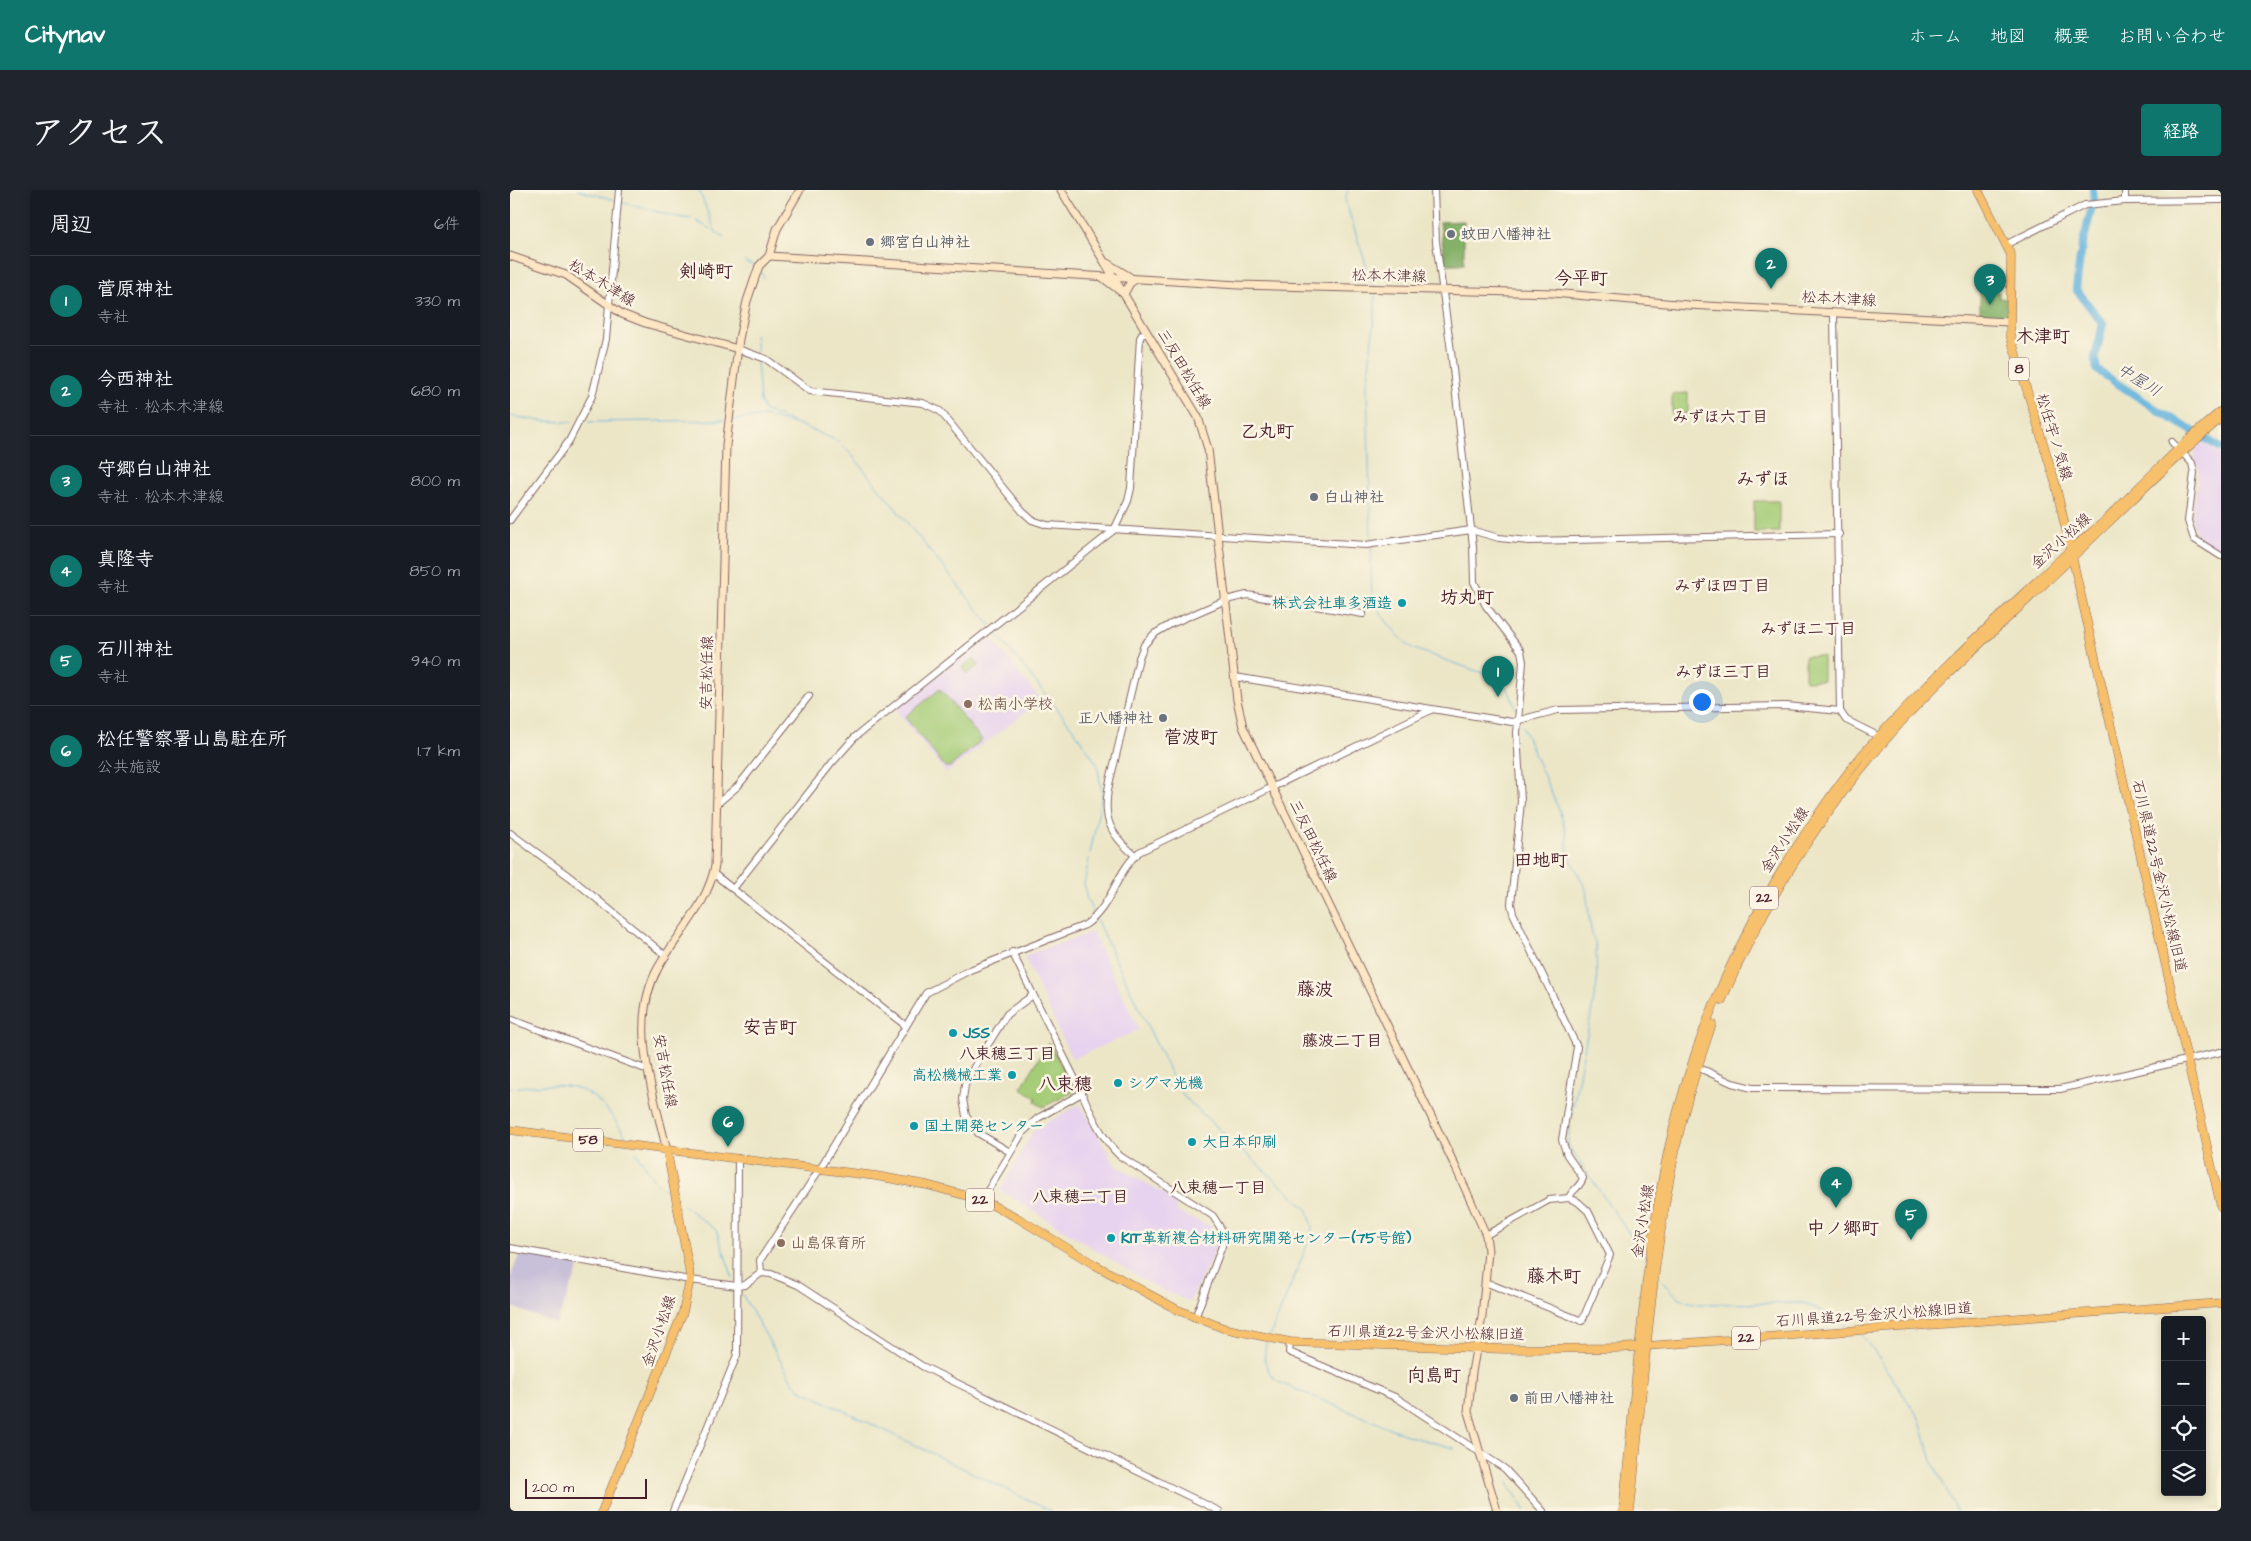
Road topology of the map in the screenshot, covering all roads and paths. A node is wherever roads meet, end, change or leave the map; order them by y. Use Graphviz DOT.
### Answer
graph roads {
  1 [pos="619,190"];
  2 [pos="800,190"];
  3 [pos="1061,190"];
  4 [pos="1434,190"];
  5 [pos="1978,190"];
  6 [pos="2125,190"];
  7 [pos="2221,200"];
  8 [pos="2125,201"];
  9 [pos="2007,244"];
  10 [pos="510,256"];
  11 [pos="770,256"];
  12 [pos="1103,260"];
  13 [pos="1096,276"];
  14 [pos="1114,277"];
  15 [pos="1138,279"];
  16 [pos="1444,290"];
  17 [pos="1124,294"];
  18 [pos="609,306"];
  19 [pos="1834,313"];
  20 [pos="2009,322"];
  21 [pos="1147,334"];
  22 [pos="738,349"];
  23 [pos="2221,411"];
  24 [pos="2221,418"];
  25 [pos="2199,434"];
  26 [pos="2178,448"];
  27 [pos="510,520"];
  28 [pos="1114,530"];
  29 [pos="1471,530"];
  30 [pos="1839,534"];
  31 [pos="1218,537"];
  32 [pos="2071,554"];
  33 [pos="2221,556"];
  34 [pos="1226,600"];
  35 [pos="1362,614"];
  36 [pos="1235,677"];
  37 [pos="810,696"];
  38 [pos="1431,710"];
  39 [pos="1840,711"];
  40 [pos="1518,722"];
  41 [pos="1882,738"];
  42 [pos="1272,788"];
  43 [pos="718,803"];
  44 [pos="510,832"];
  45 [pos="1136,856"];
  46 [pos="714,874"];
  47 [pos="733,889"];
  48 [pos="1012,952"];
  49 [pos="666,956"];
  50 [pos="1033,994"];
  51 [pos="510,1019"];
  52 [pos="906,1026"];
  53 [pos="2221,1052"];
  54 [pos="2187,1060"];
  55 [pos="1695,1066"];
  56 [pos="648,1070"];
  57 [pos="1082,1093"];
  58 [pos="510,1130"];
  59 [pos="667,1151"];
  60 [pos="1010,1152"];
  61 [pos="738,1158"];
  62 [pos="819,1170"];
  63 [pos="1569,1198"];
  64 [pos="982,1200"];
  65 [pos="2221,1207"];
  66 [pos="1486,1235"];
  67 [pos="510,1248"];
  68 [pos="761,1273"];
  69 [pos="690,1280"];
  70 [pos="1485,1282"];
  71 [pos="737,1286"];
  72 [pos="2221,1304"];
  73 [pos="1194,1318"];
  74 [pos="1290,1342"];
  75 [pos="1642,1346"];
  76 [pos="1478,1348"];
  77 [pos="1480,1453"];
  78 [pos="602,1511"];
  79 [pos="673,1511"];
  80 [pos="1219,1511"];
  81 [pos="1497,1511"];
  82 [pos="1543,1511"];
  83 [pos="1623,1511"];
  84 [pos="1630,1511"];
  1 -- 18 [label="street"];
  2 -- 11 [label="main road"];
  3 -- 12 [label="main road, 三反田松任線"];
  4 -- 16 [label="street"];
  5 -- 9 [label="main road, 松任宇ノ気線 / 8"];
  6 -- 8 [label="street"];
  7 -- 8 [label="street"];
  8 -- 9 [label="street"];
  9 -- 20 [label="main road, 松任宇ノ気線 / 8"];
  10 -- 18 [label="main road, 松本木津線"];
  11 -- 13 [label="main road, 松本木津線"];
  11 -- 22 [label="main road, 安吉松任線"];
  12 -- 13 [label="main road"];
  12 -- 14 [label="main road, 三反田松任線"];
  12 -- 15 [label="main road"];
  13 -- 14 [label="main road, 松本木津線"];
  13 -- 17 [label="main road"];
  14 -- 15 [label="main road, 松本木津線"];
  14 -- 17 [label="main road, 三反田松任線"];
  15 -- 16 [label="main road, 松本木津線"];
  15 -- 17 [label="main road"];
  16 -- 19 [label="main road, 松本木津線"];
  16 -- 29 [label="street"];
  17 -- 21 [label="main road, 三反田松任線"];
  18 -- 22 [label="main road, 松本木津線"];
  18 -- 27 [label="street"];
  19 -- 20 [label="main road, 松本木津線"];
  19 -- 30 [label="street"];
  20 -- 32 [label="main road, 松任宇ノ気線 / 8"];
  21 -- 28 [label="street"];
  21 -- 31 [label="main road, 三反田松任線"];
  22 -- 28 [label="street"];
  22 -- 43 [label="main road, 安吉松任線"];
  23 -- 25 [label="main road, 22"];
  24 -- 25 [label="main road, 22"];
  25 -- 26 [label="main road, 金沢小松線 / 22"];
  26 -- 32 [label="main road, 金沢小松線 / 22"];
  26 -- 33 [label="street"];
  28 -- 31 [label="street"];
  28 -- 47 [label="street"];
  29 -- 30 [label="street"];
  29 -- 31 [label="street"];
  29 -- 40 [label="street"];
  30 -- 39 [label="street"];
  31 -- 34 [label="main road, 三反田松任線"];
  32 -- 41 [label="main road, 金沢小松線 / 22"];
  32 -- 54 [label="main road, 石川県道22号金沢小松線旧道"];
  34 -- 35 [label="street"];
  34 -- 36 [label="main road, 三反田松任線"];
  34 -- 45 [label="street"];
  36 -- 38 [label="street"];
  36 -- 42 [label="main road, 三反田松任線"];
  37 -- 43 [label="street"];
  38 -- 40 [label="street"];
  38 -- 42 [label="street"];
  39 -- 40 [label="street"];
  39 -- 41 [label="street"];
  40 -- 63 [label="street"];
  41 -- 55 [label="main road, 金沢小松線 / 22"];
  42 -- 45 [label="street"];
  42 -- 66 [label="main road, 三反田松任線"];
  43 -- 46 [label="main road, 安吉松任線"];
  44 -- 49 [label="street"];
  45 -- 48 [label="street"];
  46 -- 47 [label="street"];
  46 -- 49 [label="main road, 安吉松任線"];
  47 -- 52 [label="street"];
  48 -- 50 [label="street"];
  48 -- 52 [label="street"];
  49 -- 56 [label="main road, 安吉松任線"];
  50 -- 57 [label="street"];
  50 -- 60 [label="street"];
  51 -- 56 [label="street"];
  52 -- 62 [label="street"];
  53 -- 54 [label="street"];
  54 -- 55 [label="street"];
  54 -- 65 [label="main road, 石川県道22号金沢小松線旧道"];
  55 -- 75 [label="main road, 金沢小松線 / 22"];
  56 -- 59 [label="main road, 安吉松任線"];
  57 -- 60 [label="street"];
  57 -- 73 [label="street"];
  58 -- 59 [label="main road, 58"];
  59 -- 61 [label="main road, 石川県道22号金沢小松線旧道 / 22"];
  59 -- 69 [label="main road, 金沢小松線"];
  60 -- 64 [label="street"];
  61 -- 62 [label="main road, 石川県道22号金沢小松線旧道 / 22"];
  61 -- 71 [label="street"];
  62 -- 64 [label="main road, 石川県道22号金沢小松線旧道 / 22"];
  62 -- 68 [label="street"];
  63 -- 66 [label="street"];
  63 -- 70 [label="street"];
  64 -- 73 [label="main road, 石川県道22号金沢小松線旧道 / 22"];
  66 -- 70 [label="main road, 三反田松任線"];
  67 -- 69 [label="street"];
  68 -- 71 [label="street"];
  68 -- 80 [label="street"];
  69 -- 71 [label="street"];
  69 -- 78 [label="main road, 金沢小松線"];
  70 -- 76 [label="main road, 三反田松任線"];
  71 -- 79 [label="street"];
  72 -- 75 [label="main road, 石川県道22号金沢小松線旧道 / 22"];
  73 -- 74 [label="main road, 石川県道22号金沢小松線旧道 / 22"];
  74 -- 76 [label="main road, 石川県道22号金沢小松線旧道 / 22"];
  74 -- 77 [label="street"];
  75 -- 76 [label="main road, 石川県道22号金沢小松線旧道 / 22"];
  75 -- 83 [label="main road, 金沢小松線 / 22"];
  75 -- 84 [label="main road, 金沢小松線 / 22"];
  76 -- 77 [label="main road, 三反田松任線"];
  77 -- 81 [label="main road, 三反田松任線"];
  77 -- 82 [label="street"];
}
